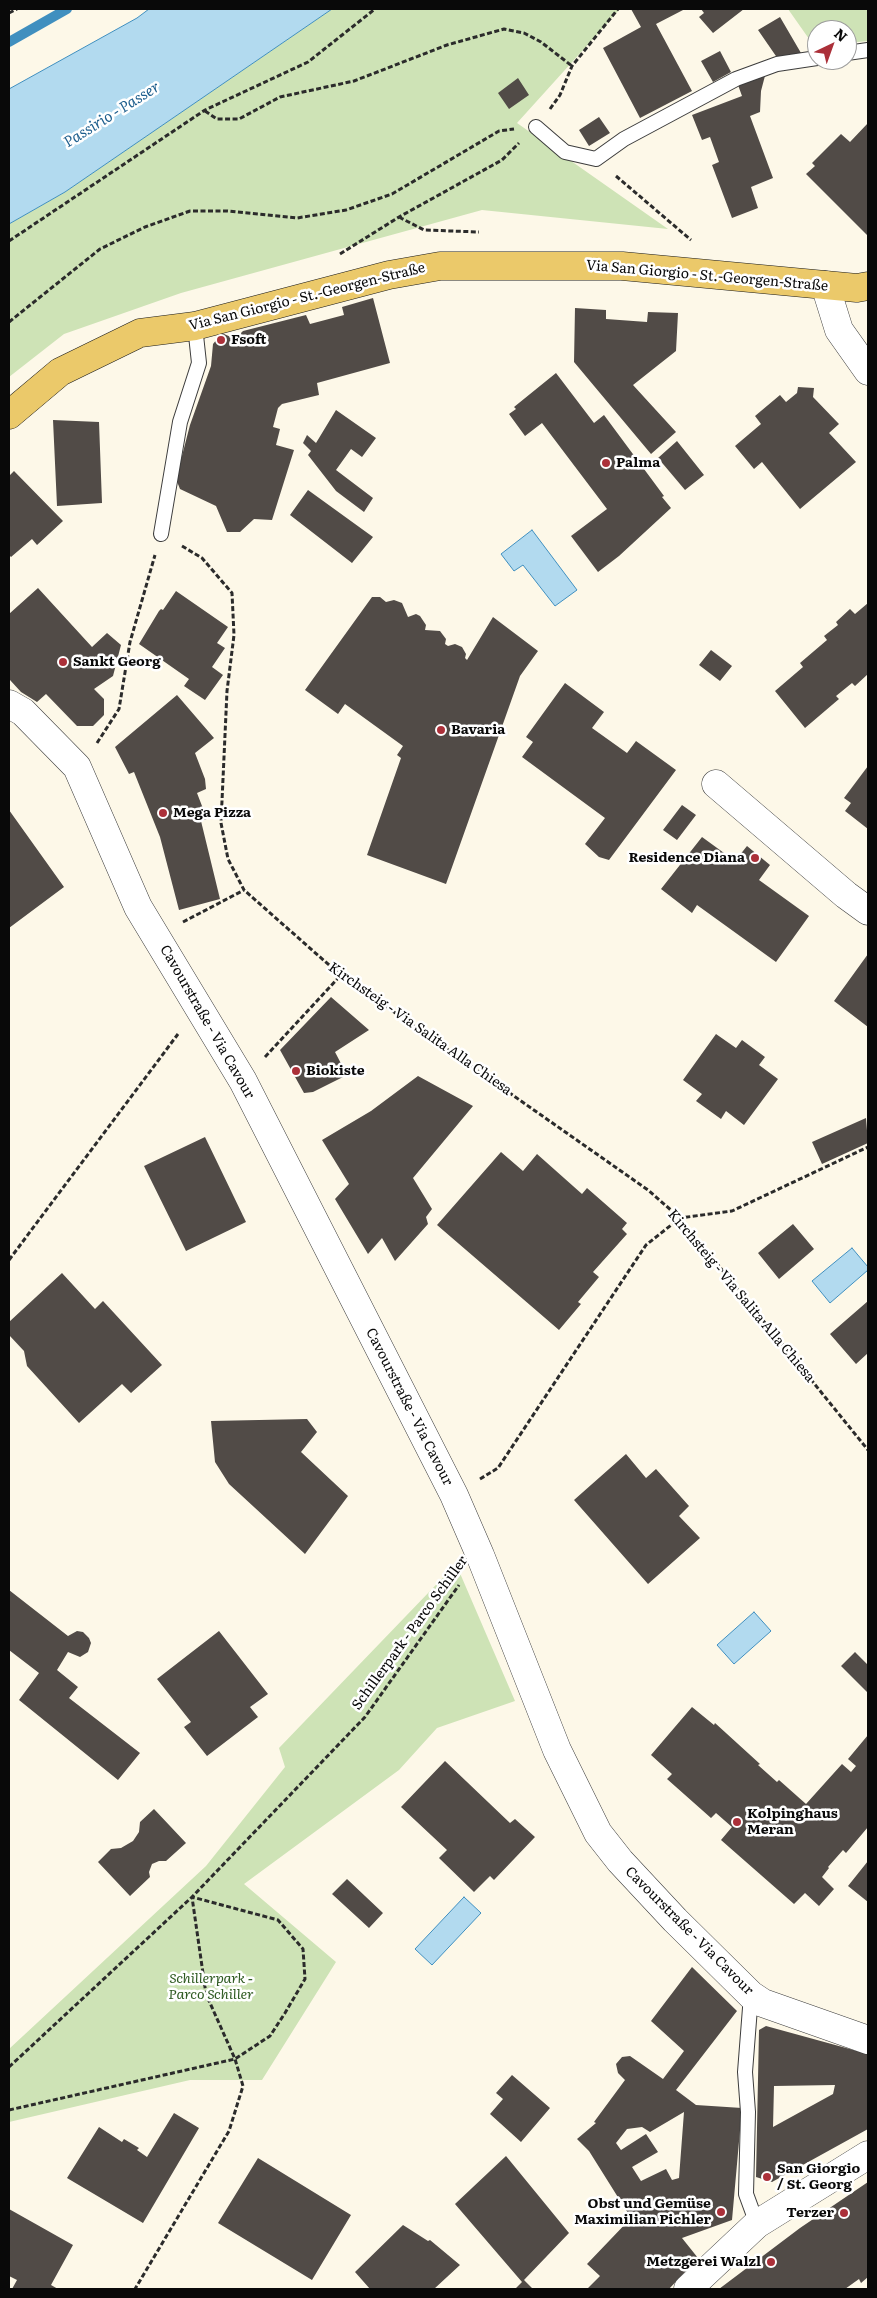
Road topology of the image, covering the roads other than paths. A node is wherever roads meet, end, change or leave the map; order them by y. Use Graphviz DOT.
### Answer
graph roads {
  1 [pos="807,60"];
  2 [pos="536,126"];
  3 [pos="825,285"];
  4 [pos="868,286"];
  5 [pos="195,326"];
  6 [pos="868,371"];
  7 [pos="9,415"];
  8 [pos="161,534"];
  9 [pos="9,704"];
  10 [pos="716,784"];
  11 [pos="868,911"];
  12 [pos="751,1995"];
  13 [pos="868,2040"];
  14 [pos="868,2155"];
  15 [pos="757,2224"];
  16 [pos="688,2289"];
  1 -- 2 [label="lane"];
  3 -- 4 [label="main road, Via San Giorgio - St.-Georgen-Straße"];
  3 -- 5 [label="main road, Via San Giorgio - St.-Georgen-Straße"];
  3 -- 6 [label="street"];
  5 -- 7 [label="main road, Via San Giorgio - St.-Georgen-Straße"];
  5 -- 8 [label="lane"];
  9 -- 12 [label="street, Cavourstraße - Via Cavour"];
  10 -- 11 [label="street"];
  12 -- 13 [label="street, Cavourstraße - Via Cavour"];
  12 -- 15 [label="lane"];
  14 -- 15 [label="street"];
  15 -- 16 [label="street"];
}
